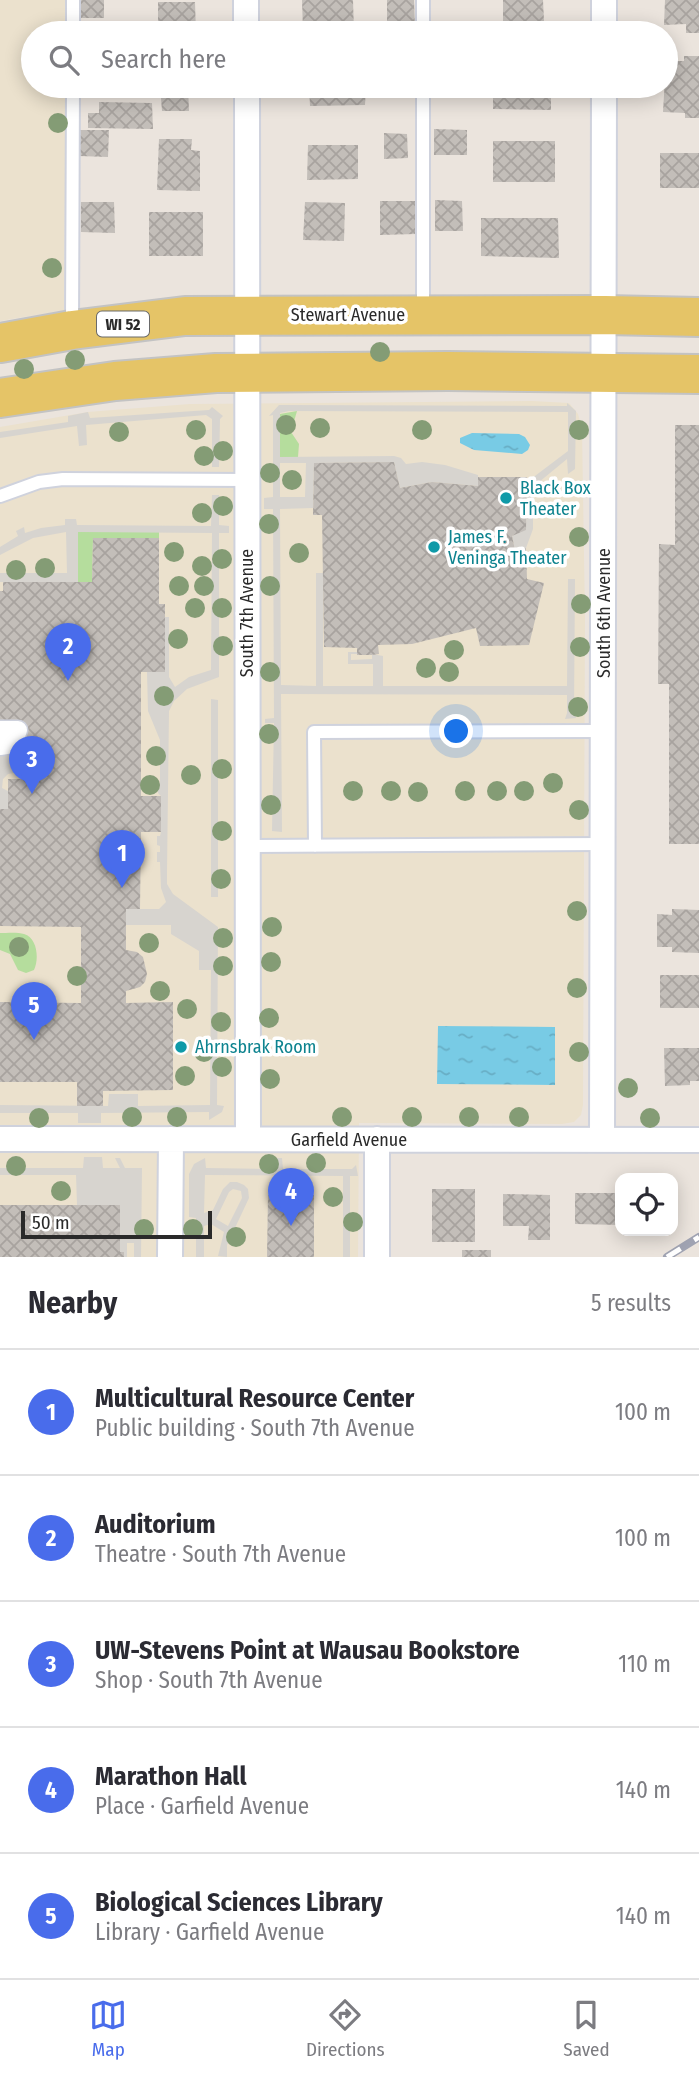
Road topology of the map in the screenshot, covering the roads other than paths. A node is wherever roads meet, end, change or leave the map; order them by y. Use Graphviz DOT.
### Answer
graph roads {
  1 [pos="73,0"];
  2 [pos="246,0"];
  3 [pos="424,0"];
  4 [pos="604,0"];
  5 [pos="73,21"];
  6 [pos="246,21"];
  7 [pos="424,21"];
  8 [pos="604,21"];
  9 [pos="73,98"];
  10 [pos="247,98"];
  11 [pos="423,98"];
  12 [pos="604,98"];
  13 [pos="247,315"];
  14 [pos="424,315"];
  15 [pos="605,315"];
  16 [pos="699,317"];
  17 [pos="72,330"];
  18 [pos="0,343"];
  19 [pos="247,372"];
  20 [pos="605,372"];
  21 [pos="699,374"];
  22 [pos="0,398"];
  23 [pos="247,480"];
  24 [pos="0,496"];
  25 [pos="0,730"];
  26 [pos="604,731"];
  27 [pos="0,746"];
  28 [pos="603,844"];
  29 [pos="247,846"];
  30 [pos="315,846"];
  31 [pos="0,1139"];
  32 [pos="171,1139"];
  33 [pos="248,1139"];
  34 [pos="377,1139"];
  35 [pos="602,1140"];
  36 [pos="699,1140"];
  37 [pos="170,1257"];
  38 [pos="377,1257"];
  1 -- 5 [label="lane"];
  2 -- 6 [label="street"];
  3 -- 7 [label="lane"];
  4 -- 8 [label="street"];
  9 -- 17 [label="lane"];
  10 -- 13 [label="street, South 7th Avenue"];
  11 -- 14 [label="lane"];
  12 -- 15 [label="street, South 6th Avenue"];
  13 -- 14 [label="main road, Stewart Avenue / WI 52"];
  13 -- 17 [label="main road, Stewart Avenue / WI 52"];
  13 -- 19 [label="street, South 7th Avenue"];
  14 -- 15 [label="main road, Stewart Avenue / WI 52"];
  15 -- 16 [label="main road, Stewart Avenue / WI 52"];
  15 -- 20 [label="street, South 6th Avenue"];
  17 -- 18 [label="main road, Stewart Avenue / WI 52"];
  19 -- 20 [label="main road"];
  19 -- 22 [label="main road"];
  19 -- 23 [label="street, South 7th Avenue"];
  20 -- 21 [label="main road"];
  20 -- 26 [label="street, South 6th Avenue"];
  23 -- 24 [label="lane"];
  23 -- 29 [label="street, South 7th Avenue"];
  25 -- 27 [label="street"];
  26 -- 28 [label="street, South 6th Avenue"];
  26 -- 30 [label="lane"];
  28 -- 30 [label="lane"];
  28 -- 35 [label="street, South 6th Avenue"];
  29 -- 30 [label="lane"];
  29 -- 33 [label="street, South 7th Avenue"];
  31 -- 32 [label="street, Garfield Avenue"];
  32 -- 33 [label="street, Garfield Avenue"];
  32 -- 37 [label="street"];
  33 -- 34 [label="street, Garfield Avenue"];
  34 -- 35 [label="street, Garfield Avenue"];
  34 -- 38 [label="street"];
  35 -- 36 [label="street, Garfield Avenue"];
}
